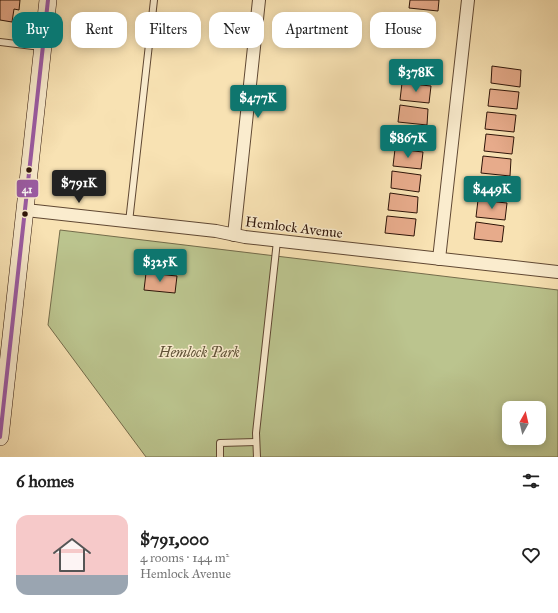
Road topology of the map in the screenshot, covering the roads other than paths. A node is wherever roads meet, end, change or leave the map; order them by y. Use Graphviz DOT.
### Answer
graph roads {
  1 [pos="48,0"];
  2 [pos="154,0"];
  3 [pos="259,0"];
  4 [pos="468,0"];
  5 [pos="47,12"];
  6 [pos="0,42"];
  7 [pos="12,43"];
  8 [pos="43,48"];
  9 [pos="26,210"];
  10 [pos="129,222"];
  11 [pos="234,235"];
  12 [pos="278,241"];
  13 [pos="439,259"];
  14 [pos="558,272"];
  15 [pos="0,437"];
  16 [pos="256,442"];
  17 [pos="220,457"];
  18 [pos="257,457"];
  1 -- 5 [label="main road"];
  2 -- 10 [label="lane"];
  3 -- 11 [label="street"];
  4 -- 13 [label="street"];
  6 -- 7 [label="lane"];
  8 -- 9 [label="main road"];
  9 -- 10 [label="street, Hemlock Avenue"];
  9 -- 15 [label="main road"];
  10 -- 11 [label="street, Hemlock Avenue"];
  11 -- 12 [label="street, Hemlock Avenue"];
  12 -- 13 [label="street, Hemlock Avenue"];
  12 -- 16 [label="lane"];
  13 -- 14 [label="street, Hemlock Avenue"];
  16 -- 17 [label="lane"];
  16 -- 18 [label="lane"];
}
